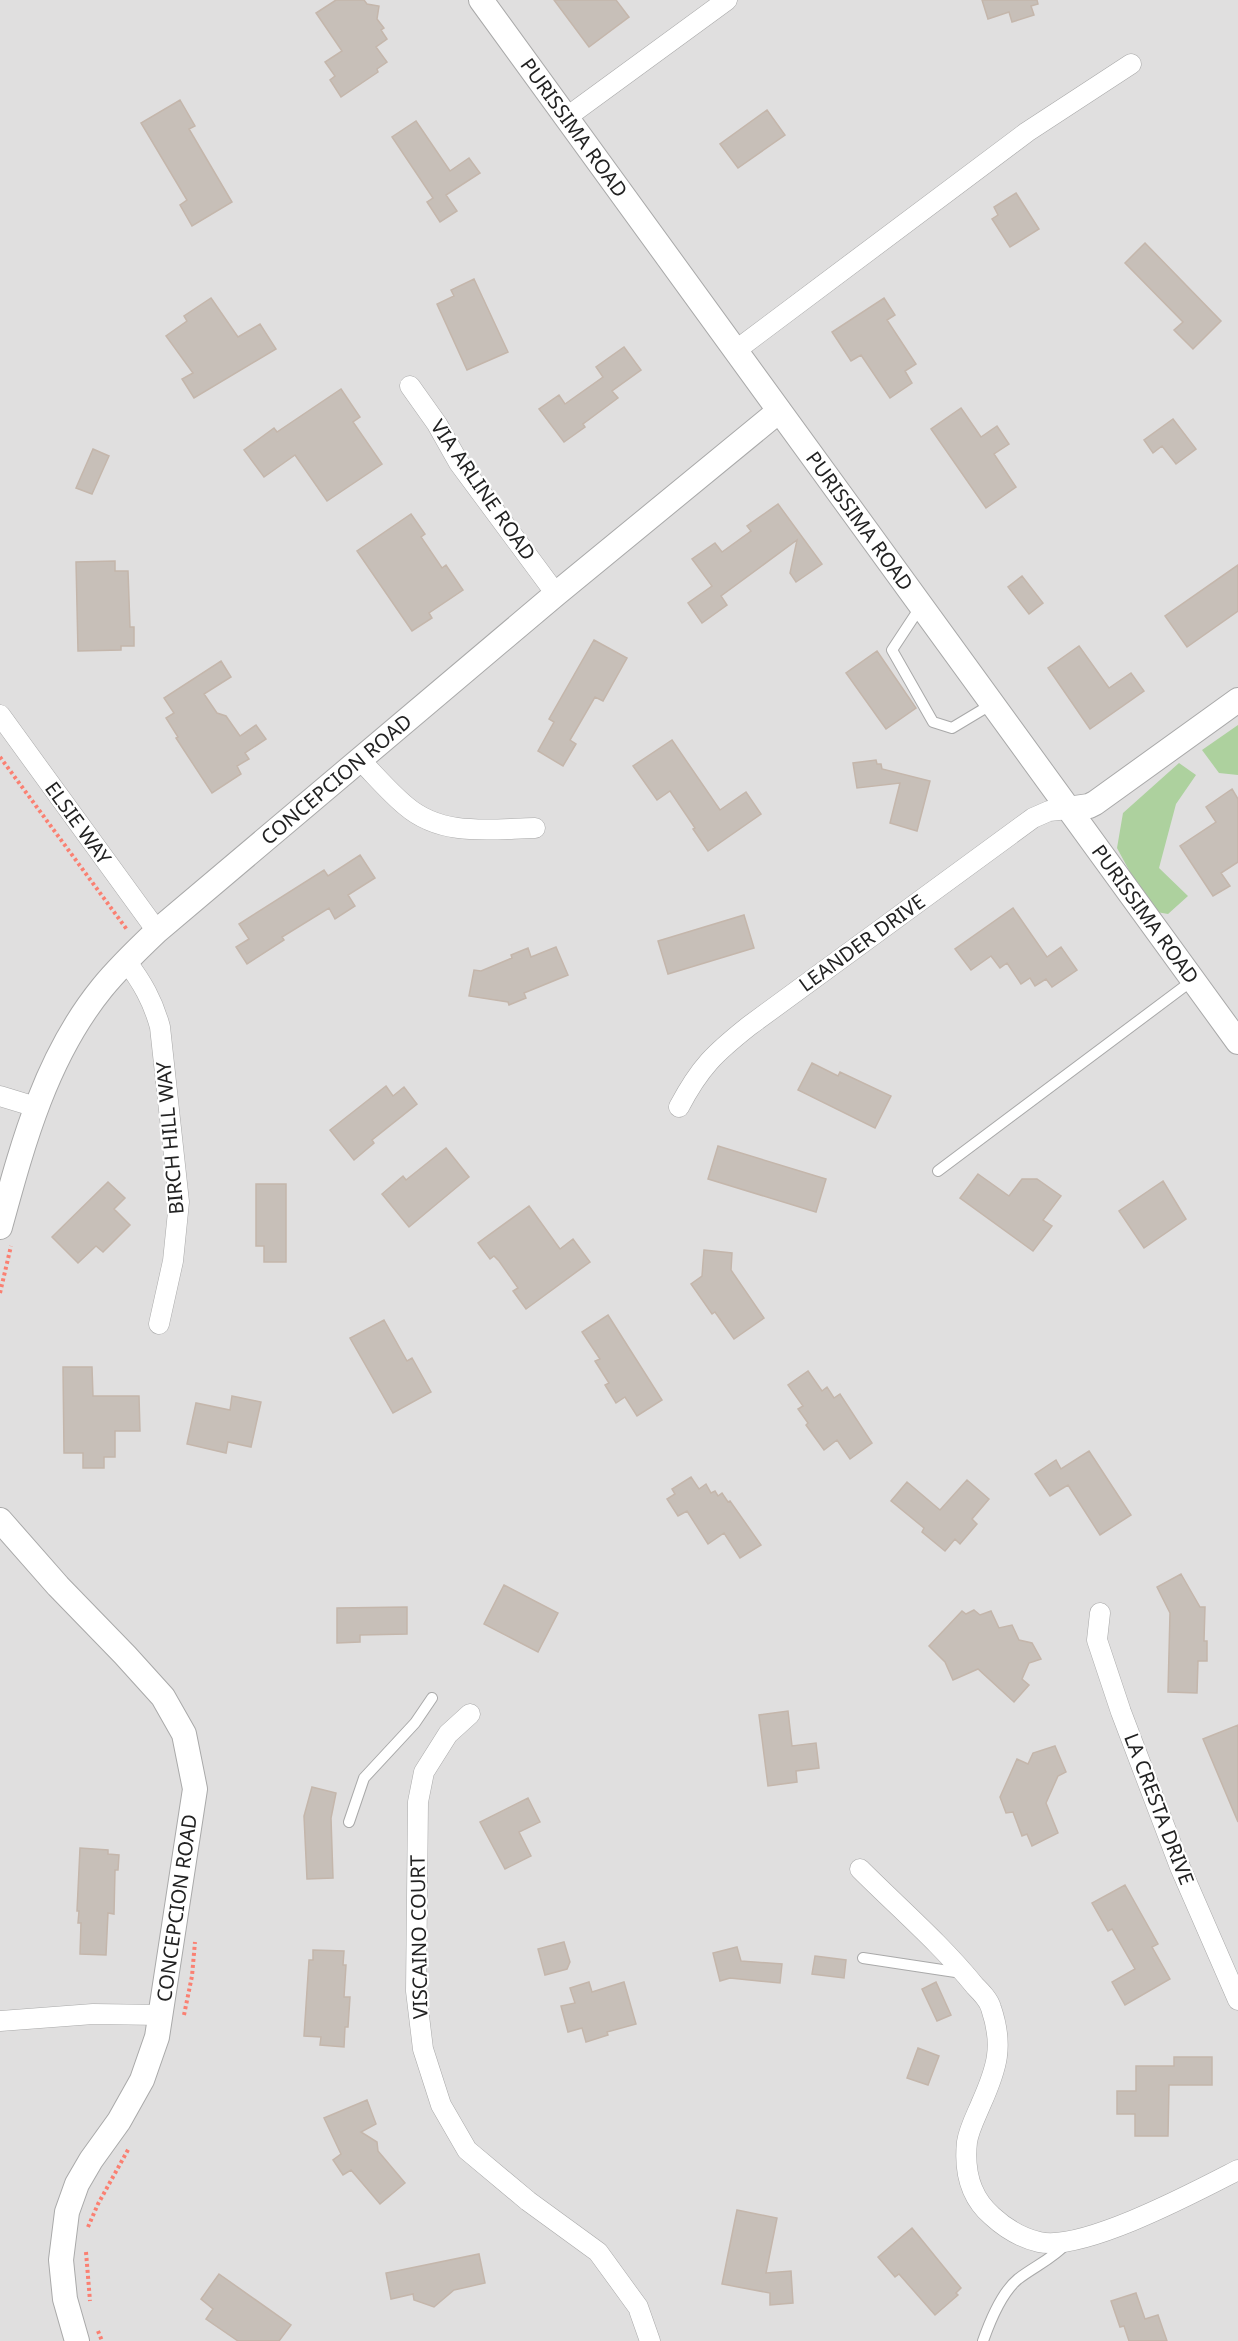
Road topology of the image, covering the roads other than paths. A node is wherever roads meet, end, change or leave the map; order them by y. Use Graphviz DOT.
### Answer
graph roads {
  1 [pos="481,0"];
  2 [pos="727,0"];
  3 [pos="1131,64"];
  4 [pos="567,117"];
  5 [pos="735,351"];
  6 [pos="410,386"];
  7 [pos="779,411"];
  8 [pos="556,594"];
  9 [pos="921,606"];
  10 [pos="1238,700"];
  11 [pos="992,704"];
  12 [pos="0,715"];
  13 [pos="360,760"];
  14 [pos="1068,809"];
  15 [pos="535,828"];
  16 [pos="141,947"];
  17 [pos="1193,980"];
  18 [pos="1238,1042"];
  19 [pos="0,1096"];
  20 [pos="36,1107"];
  21 [pos="679,1107"];
  22 [pos="938,1171"];
  23 [pos="6,1233"];
  24 [pos="159,1324"];
  25 [pos="0,1520"];
  26 [pos="1100,1613"];
  27 [pos="432,1698"];
  28 [pos="470,1714"];
  29 [pos="349,1822"];
  30 [pos="860,1869"];
  31 [pos="863,1958"];
  32 [pos="965,1973"];
  33 [pos="1238,2000"];
  34 [pos="173,2016"];
  35 [pos="0,2021"];
  36 [pos="1238,2170"];
  37 [pos="1068,2242"];
  38 [pos="77,2341"];
  39 [pos="650,2341"];
  40 [pos="983,2341"];
  1 -- 4 [label="street, PURISSIMA ROAD"];
  2 -- 4 [label="street"];
  3 -- 5 [label="street"];
  4 -- 5 [label="street, PURISSIMA ROAD"];
  5 -- 7 [label="street, PURISSIMA ROAD"];
  6 -- 8 [label="street, VIA ARLINE ROAD"];
  7 -- 8 [label="street, CONCEPCION ROAD"];
  7 -- 9 [label="street, PURISSIMA ROAD"];
  8 -- 13 [label="street, CONCEPCION ROAD"];
  9 -- 11 [label="street, PURISSIMA ROAD"];
  9 -- 11 [label="lane"];
  10 -- 14 [label="street"];
  11 -- 14 [label="street, PURISSIMA ROAD"];
  12 -- 16 [label="street, ELSIE WAY"];
  13 -- 15 [label="street"];
  13 -- 16 [label="street, CONCEPCION ROAD"];
  14 -- 17 [label="street, PURISSIMA ROAD"];
  14 -- 21 [label="street, LEANDER DRIVE"];
  16 -- 20 [label="street, CONCEPCION ROAD"];
  16 -- 24 [label="street, BIRCH HILL WAY"];
  17 -- 18 [label="street, PURISSIMA ROAD"];
  17 -- 22 [label="lane"];
  19 -- 20 [label="street"];
  20 -- 23 [label="street, CONCEPCION ROAD"];
  25 -- 34 [label="street, CONCEPCION ROAD"];
  26 -- 33 [label="street, LA CRESTA DRIVE"];
  27 -- 29 [label="lane"];
  28 -- 39 [label="street, VISCAINO COURT"];
  30 -- 32 [label="street"];
  31 -- 32 [label="lane"];
  32 -- 37 [label="street"];
  34 -- 35 [label="street"];
  34 -- 38 [label="street, CONCEPCION ROAD"];
  36 -- 37 [label="street"];
  37 -- 40 [label="lane"];
}
